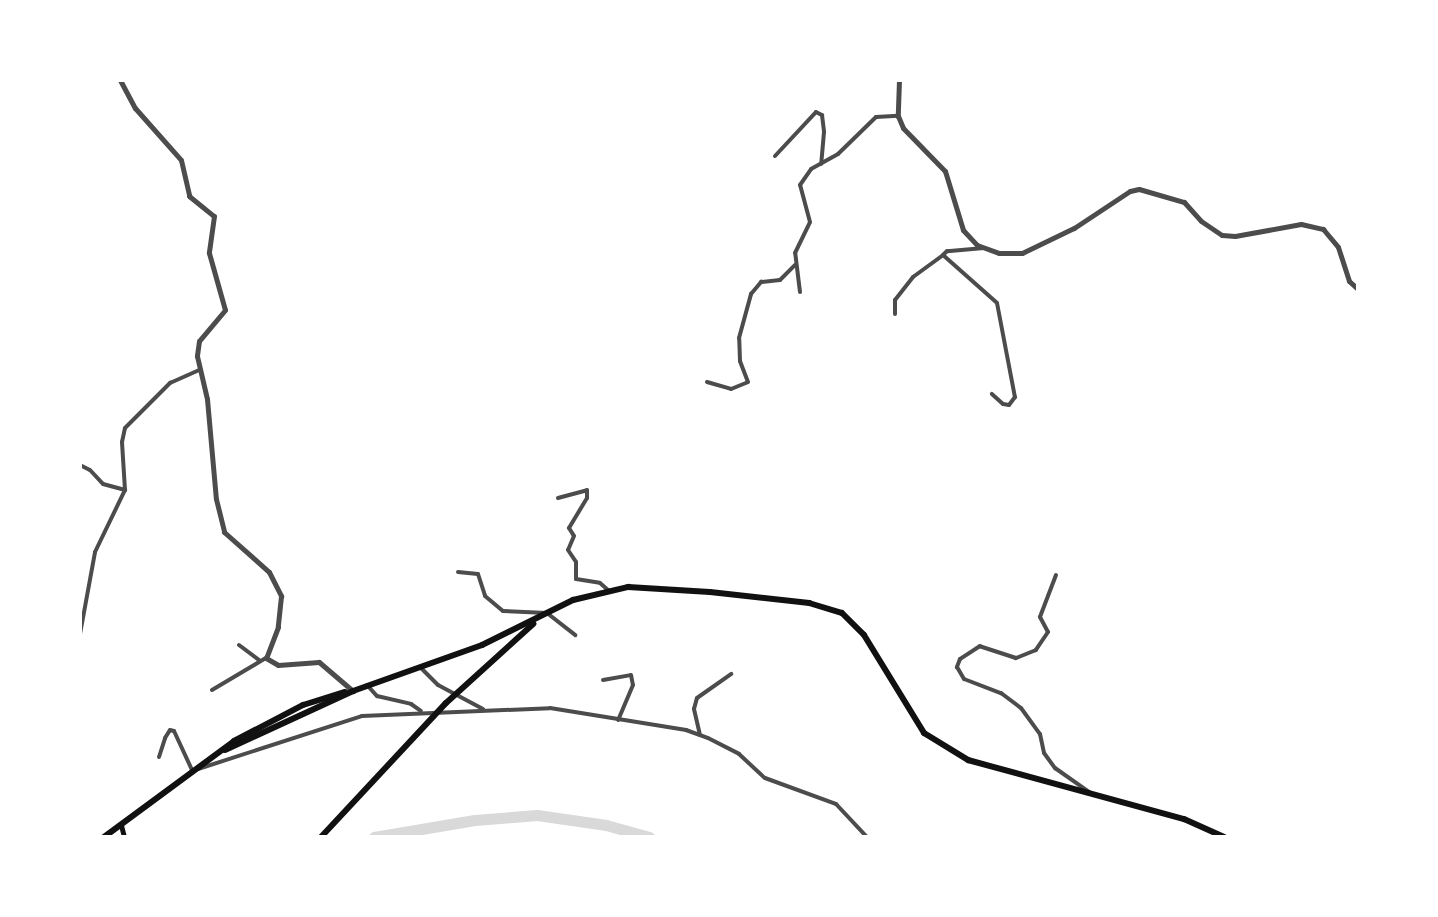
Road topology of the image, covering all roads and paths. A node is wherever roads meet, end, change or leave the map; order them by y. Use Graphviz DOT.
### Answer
graph roads {
  1 [pos="120,80"];
  2 [pos="899,80"];
  3 [pos="898,116"];
  4 [pos="775,156"];
  5 [pos="821,164"];
  6 [pos="987,248"];
  7 [pos="943,255"];
  8 [pos="795,265"];
  9 [pos="1358,289"];
  10 [pos="800,292"];
  11 [pos="895,314"];
  12 [pos="202,370"];
  13 [pos="707,382"];
  14 [pos="992,394"];
  15 [pos="80,465"];
  16 [pos="125,490"];
  17 [pos="558,498"];
  18 [pos="458,572"];
  19 [pos="1056,575"];
  20 [pos="608,590"];
  21 [pos="544,615"];
  22 [pos="80,634"];
  23 [pos="575,635"];
  24 [pos="239,645"];
  25 [pos="263,659"];
  26 [pos="421,668"];
  27 [pos="731,674"];
  28 [pos="603,680"];
  29 [pos="367,685"];
  30 [pos="212,690"];
  31 [pos="353,691"];
  32 [pos="485,710"];
  33 [pos="423,712"];
  34 [pos="618,720"];
  35 [pos="700,735"];
  36 [pos="159,757"];
  37 [pos="196,771"];
  38 [pos="1091,793"];
  39 [pos="121,825"];
  40 [pos="109,836"];
  41 [pos="124,837"];
  42 [pos="321,837"];
  43 [pos="867,837"];
  44 [pos="1224,837"];
  1 -- 12 [label="street"];
  2 -- 3 [label="street"];
  3 -- 5 [label="street"];
  3 -- 6 [label="street"];
  4 -- 5 [label="street"];
  5 -- 8 [label="street"];
  6 -- 7 [label="street"];
  6 -- 9 [label="street"];
  7 -- 11 [label="street"];
  7 -- 14 [label="street"];
  8 -- 10 [label="street"];
  8 -- 13 [label="street"];
  12 -- 16 [label="street"];
  12 -- 25 [label="street"];
  15 -- 16 [label="street"];
  16 -- 22 [label="street"];
  17 -- 20 [label="street"];
  18 -- 21 [label="street"];
  19 -- 38 [label="street"];
  20 -- 21 [label="main road"];
  20 -- 38 [label="main road"];
  21 -- 23 [label="street"];
  21 -- 26 [label="main road"];
  21 -- 42 [label="main road"];
  24 -- 25 [label="street"];
  25 -- 30 [label="street"];
  25 -- 31 [label="street"];
  26 -- 29 [label="main road"];
  26 -- 32 [label="street"];
  27 -- 35 [label="street"];
  28 -- 34 [label="street"];
  29 -- 31 [label="main road"];
  29 -- 33 [label="street"];
  31 -- 37 [label="main road"];
  32 -- 33 [label="street"];
  32 -- 34 [label="street"];
  33 -- 37 [label="street"];
  34 -- 35 [label="street"];
  35 -- 43 [label="street"];
  36 -- 37 [label="street"];
  37 -- 39 [label="main road"];
  38 -- 44 [label="main road"];
  39 -- 40 [label="main road"];
  39 -- 41 [label="main road"];
}
